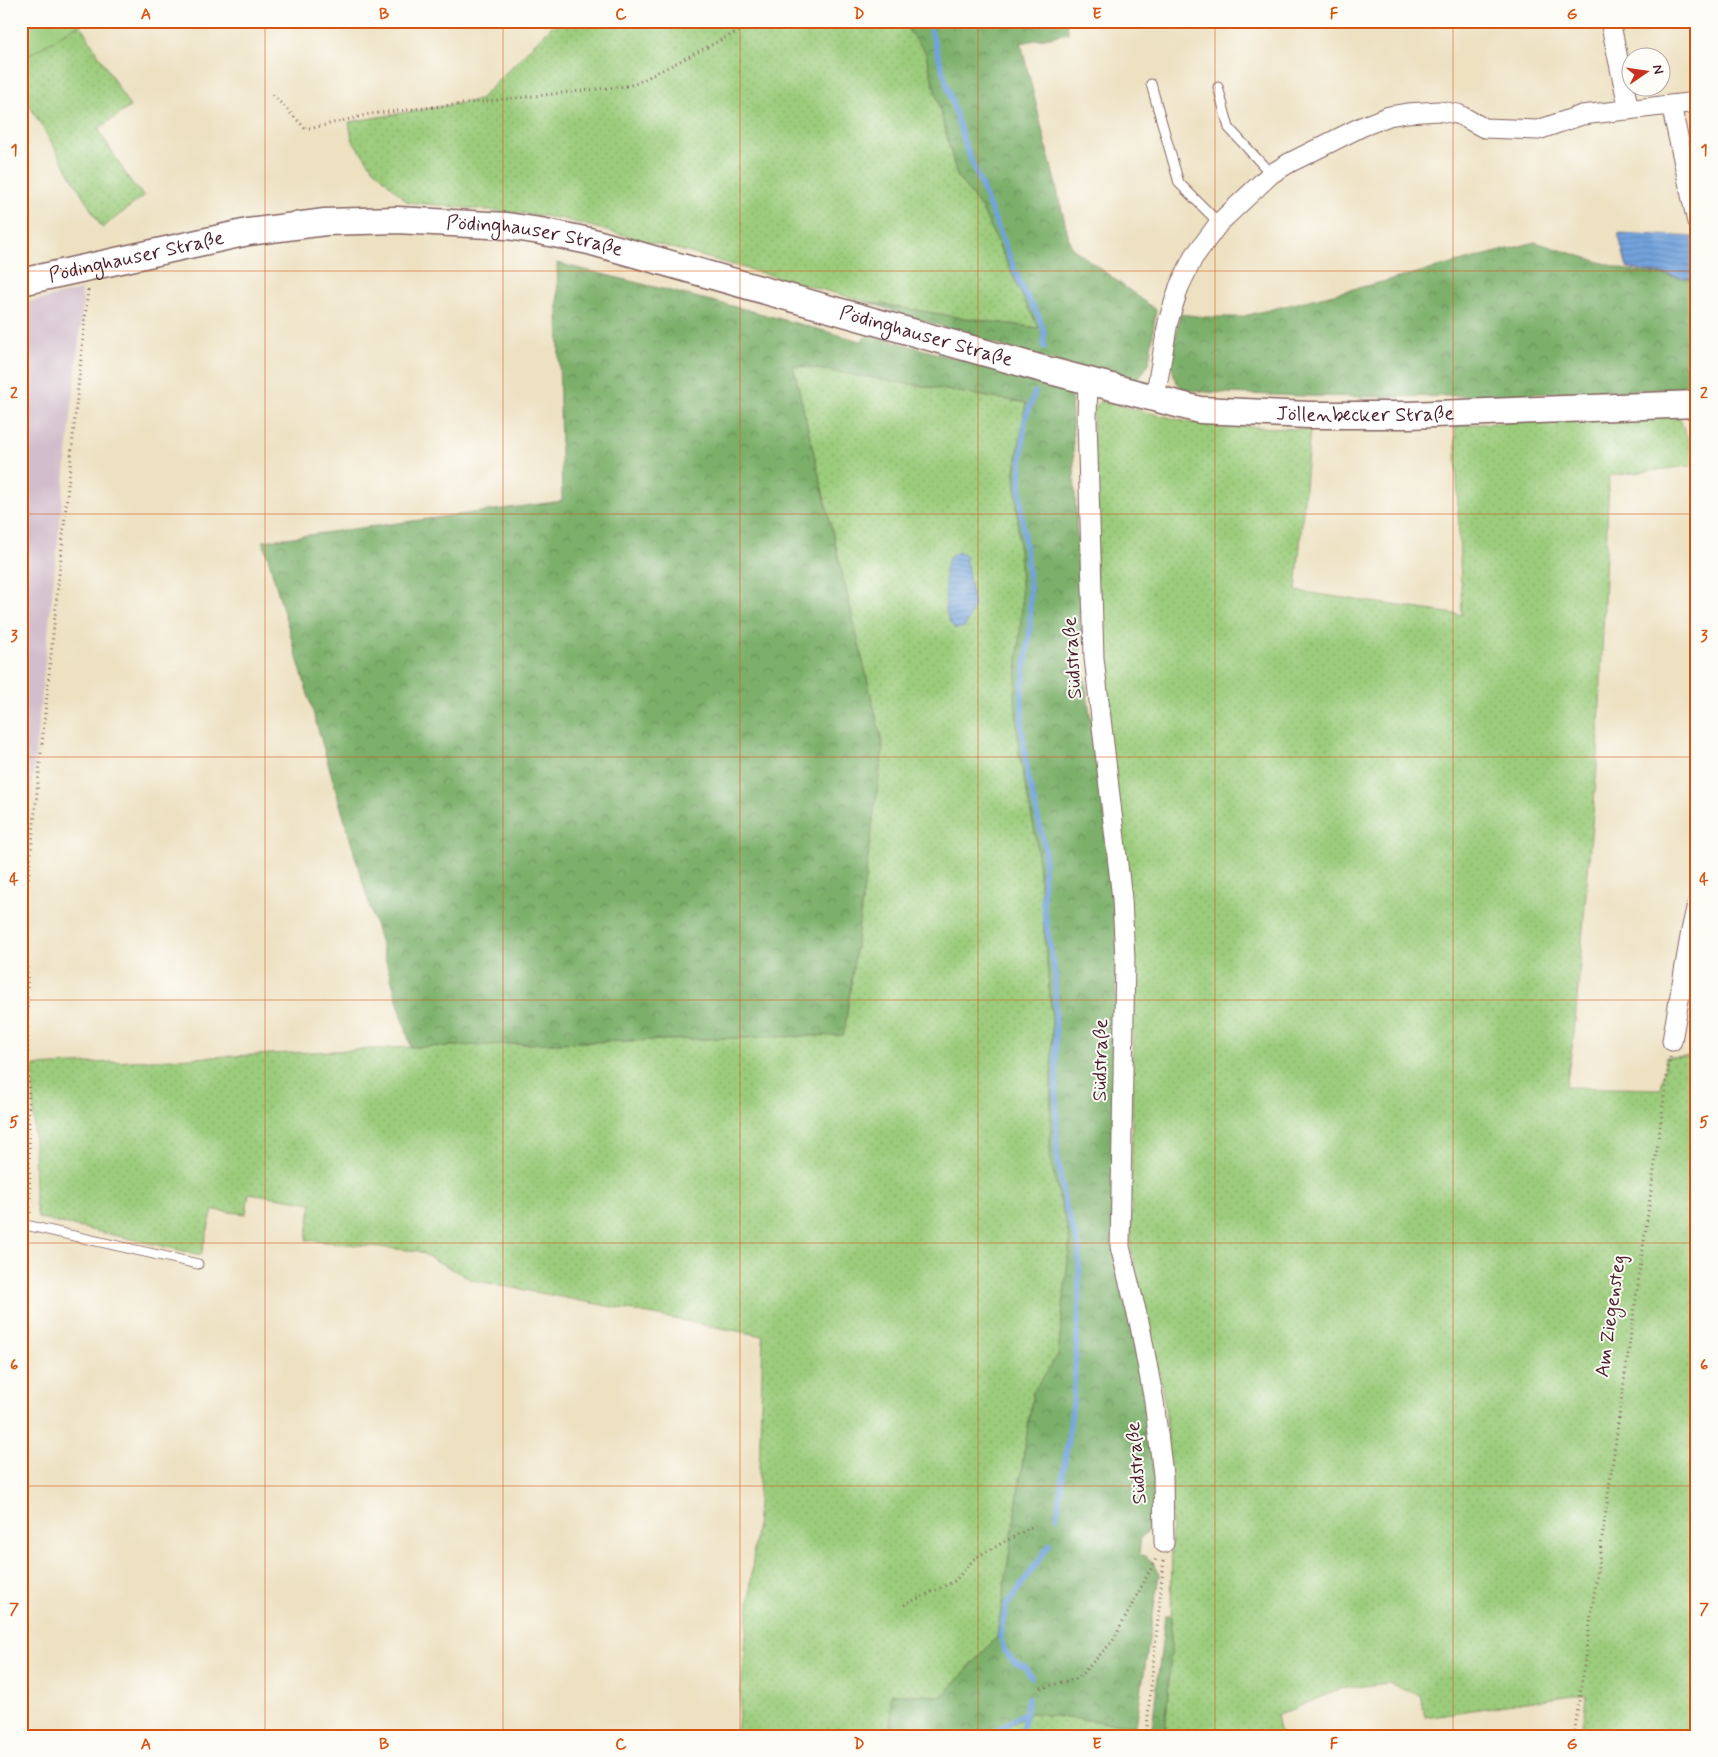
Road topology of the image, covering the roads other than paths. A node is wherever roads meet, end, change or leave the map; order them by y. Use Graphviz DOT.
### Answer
graph roads {
  1 [pos="1610,21"];
  2 [pos="1151,84"];
  3 [pos="1218,88"];
  4 [pos="1697,102"];
  5 [pos="1671,105"];
  6 [pos="1629,110"];
  7 [pos="1271,174"];
  8 [pos="1697,222"];
  9 [pos="1219,223"];
  10 [pos="21,282"];
  11 [pos="1039,368"];
  12 [pos="1088,381"];
  13 [pos="1155,398"];
  14 [pos="1697,404"];
  15 [pos="1697,904"];
  16 [pos="1694,930"];
  17 [pos="1672,1042"];
  18 [pos="26,1225"];
  19 [pos="198,1264"];
  20 [pos="1164,1544"];
  1 -- 6 [label="street"];
  2 -- 9 [label="lane"];
  3 -- 7 [label="lane"];
  4 -- 5 [label="street"];
  5 -- 6 [label="street"];
  5 -- 8 [label="street"];
  6 -- 7 [label="street"];
  7 -- 9 [label="street"];
  9 -- 13 [label="street"];
  10 -- 11 [label="main road, Pödinghauser Straße"];
  11 -- 12 [label="main road, Jöllenbecker Straße"];
  12 -- 13 [label="main road, Jöllenbecker Straße"];
  12 -- 20 [label="street, Südstraße"];
  13 -- 14 [label="main road, Jöllenbecker Straße"];
  15 -- 16 [label="street"];
  16 -- 17 [label="street"];
  18 -- 19 [label="lane"];
}
